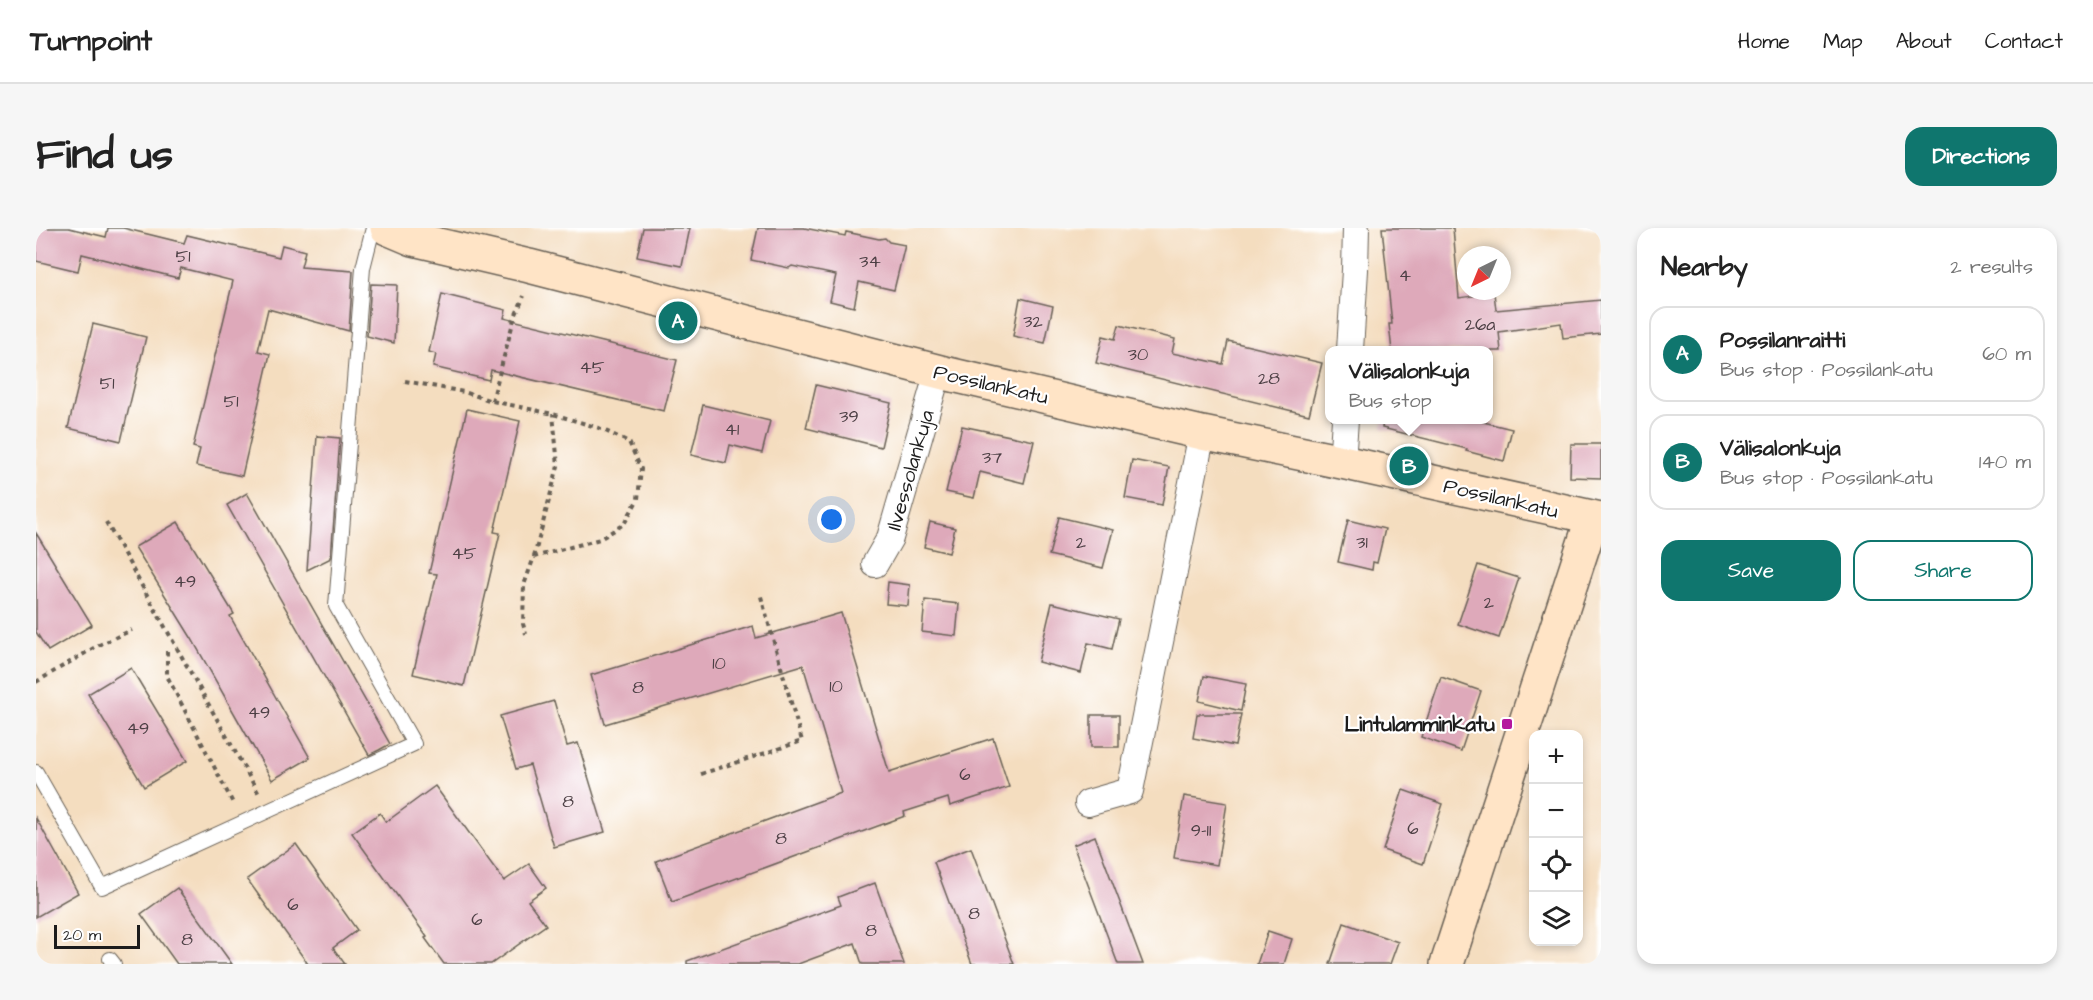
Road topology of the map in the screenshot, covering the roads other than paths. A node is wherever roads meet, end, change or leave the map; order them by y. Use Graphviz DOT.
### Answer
graph roads {
  1 [pos="373,228"];
  2 [pos="387,228"];
  3 [pos="1356,228"];
  4 [pos="1350,346"];
  5 [pos="938,372"];
  6 [pos="1345,424"];
  7 [pos="1202,433"];
  8 [pos="1342,462"];
  9 [pos="1596,519"];
  10 [pos="875,564"];
  11 [pos="36,772"];
  12 [pos="1088,803"];
  13 [pos="1447,964"];
  1 -- 11 [label="lane"];
  2 -- 5 [label="street, Possilankatu"];
  3 -- 4 [label="street"];
  5 -- 7 [label="street, Possilankatu"];
  5 -- 10 [label="street, Ilvessolankuja"];
  6 -- 8 [label="street"];
  7 -- 8 [label="street, Possilankatu"];
  7 -- 12 [label="street"];
  8 -- 9 [label="street, Possilankatu"];
  9 -- 13 [label="street"];
}
